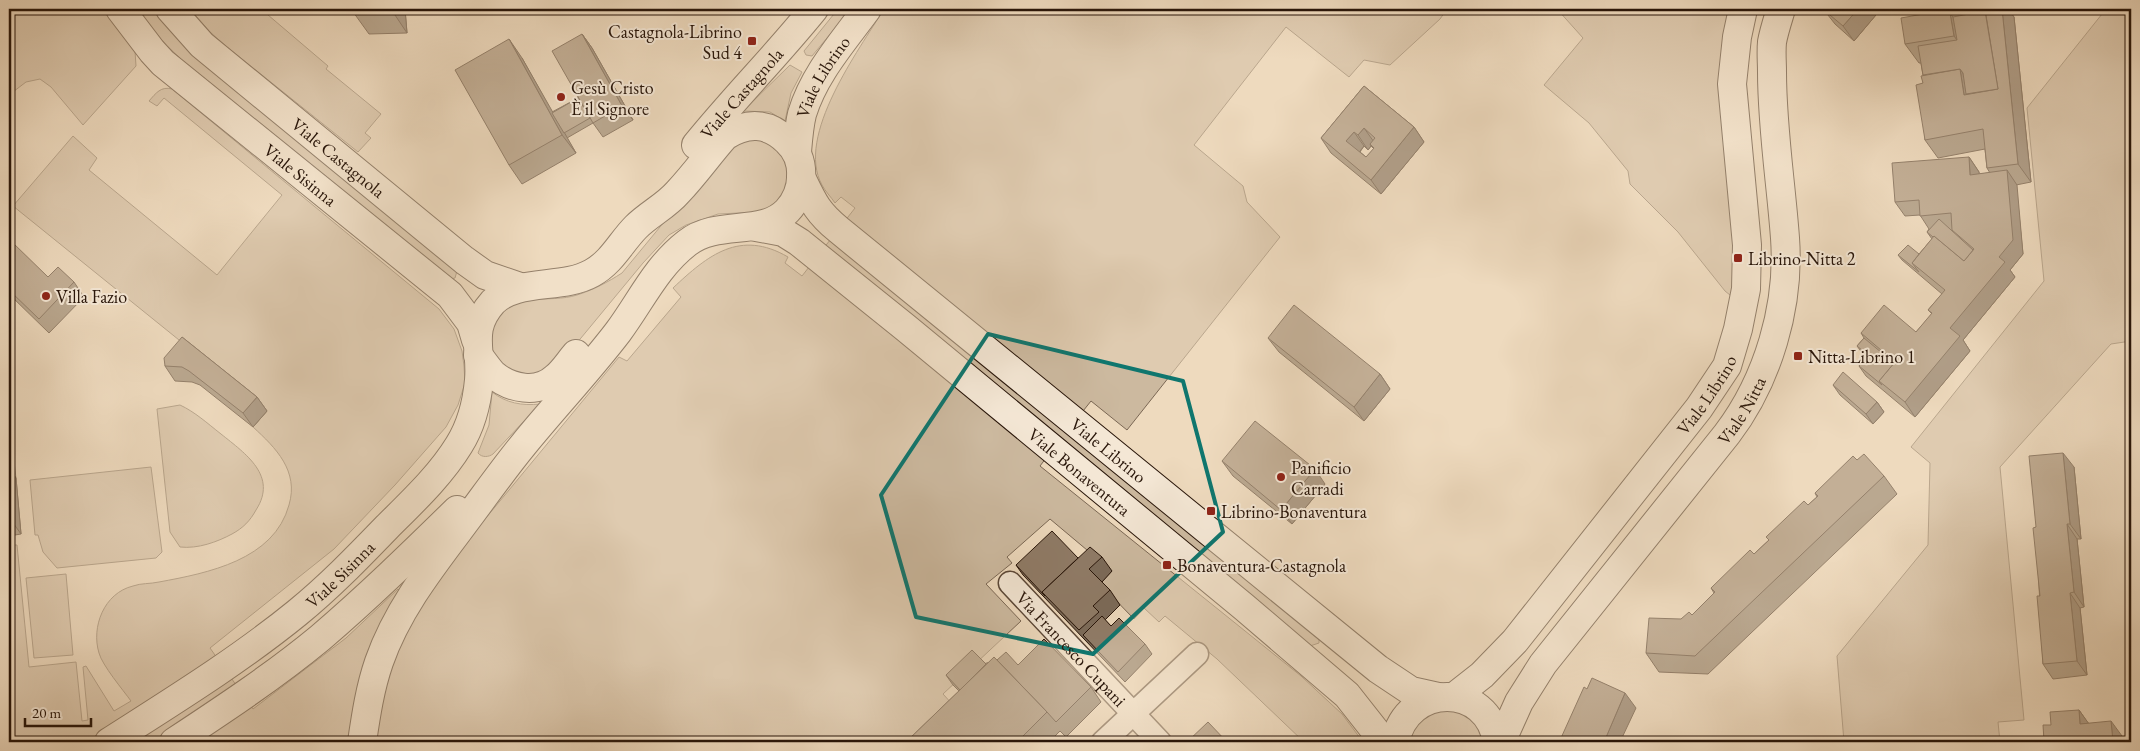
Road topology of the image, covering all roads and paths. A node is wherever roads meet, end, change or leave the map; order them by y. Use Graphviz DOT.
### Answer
graph roads {
  1 [pos="120,9"];
  2 [pos="170,9"];
  3 [pos="814,9"];
  4 [pos="866,9"];
  5 [pos="1743,9"];
  6 [pos="1781,9"];
  7 [pos="799,165"];
  8 [pos="756,226"];
  9 [pos="636,227"];
  10 [pos="654,277"];
  11 [pos="520,287"];
  12 [pos="477,348"];
  13 [pos="522,446"];
  14 [pos="1010,584"];
  15 [pos="1198,654"];
  16 [pos="1446,697"];
  17 [pos="1133,715"];
  18 [pos="109,742"];
  19 [pos="174,742"];
  20 [pos="362,742"];
  21 [pos="1103,742"];
  22 [pos="1160,742"];
  23 [pos="1384,742"];
  24 [pos="1395,742"];
  25 [pos="1497,742"];
  26 [pos="1501,742"];
  1 -- 12 [label="main road, Viale Sisinna"];
  2 -- 11 [label="main road, Viale Castagnola"];
  3 -- 9 [label="main road, Viale Castagnola"];
  4 -- 7 [label="main road, Viale Librino"];
  5 -- 16 [label="main road, Viale Librino"];
  6 -- 26 [label="main road, Viale Nitta"];
  7 -- 8 [label="main road"];
  7 -- 9 [label="main road"];
  7 -- 16 [label="main road, Viale Librino"];
  8 -- 10 [label="main road"];
  8 -- 23 [label="main road, Viale Bonaventura"];
  9 -- 11 [label="main road"];
  10 -- 12 [label="main road"];
  10 -- 13 [label="main road"];
  11 -- 12 [label="main road"];
  12 -- 18 [label="main road, Viale Sisinna"];
  13 -- 19 [label="main road"];
  13 -- 20 [label="main road"];
  14 -- 17 [label="street, Via Francesco Cupani"];
  15 -- 17 [label="street"];
  16 -- 24 [label="main road"];
  16 -- 25 [label="main road"];
  17 -- 21 [label="street"];
  17 -- 22 [label="street, Via Francesco Cupani"];
}
